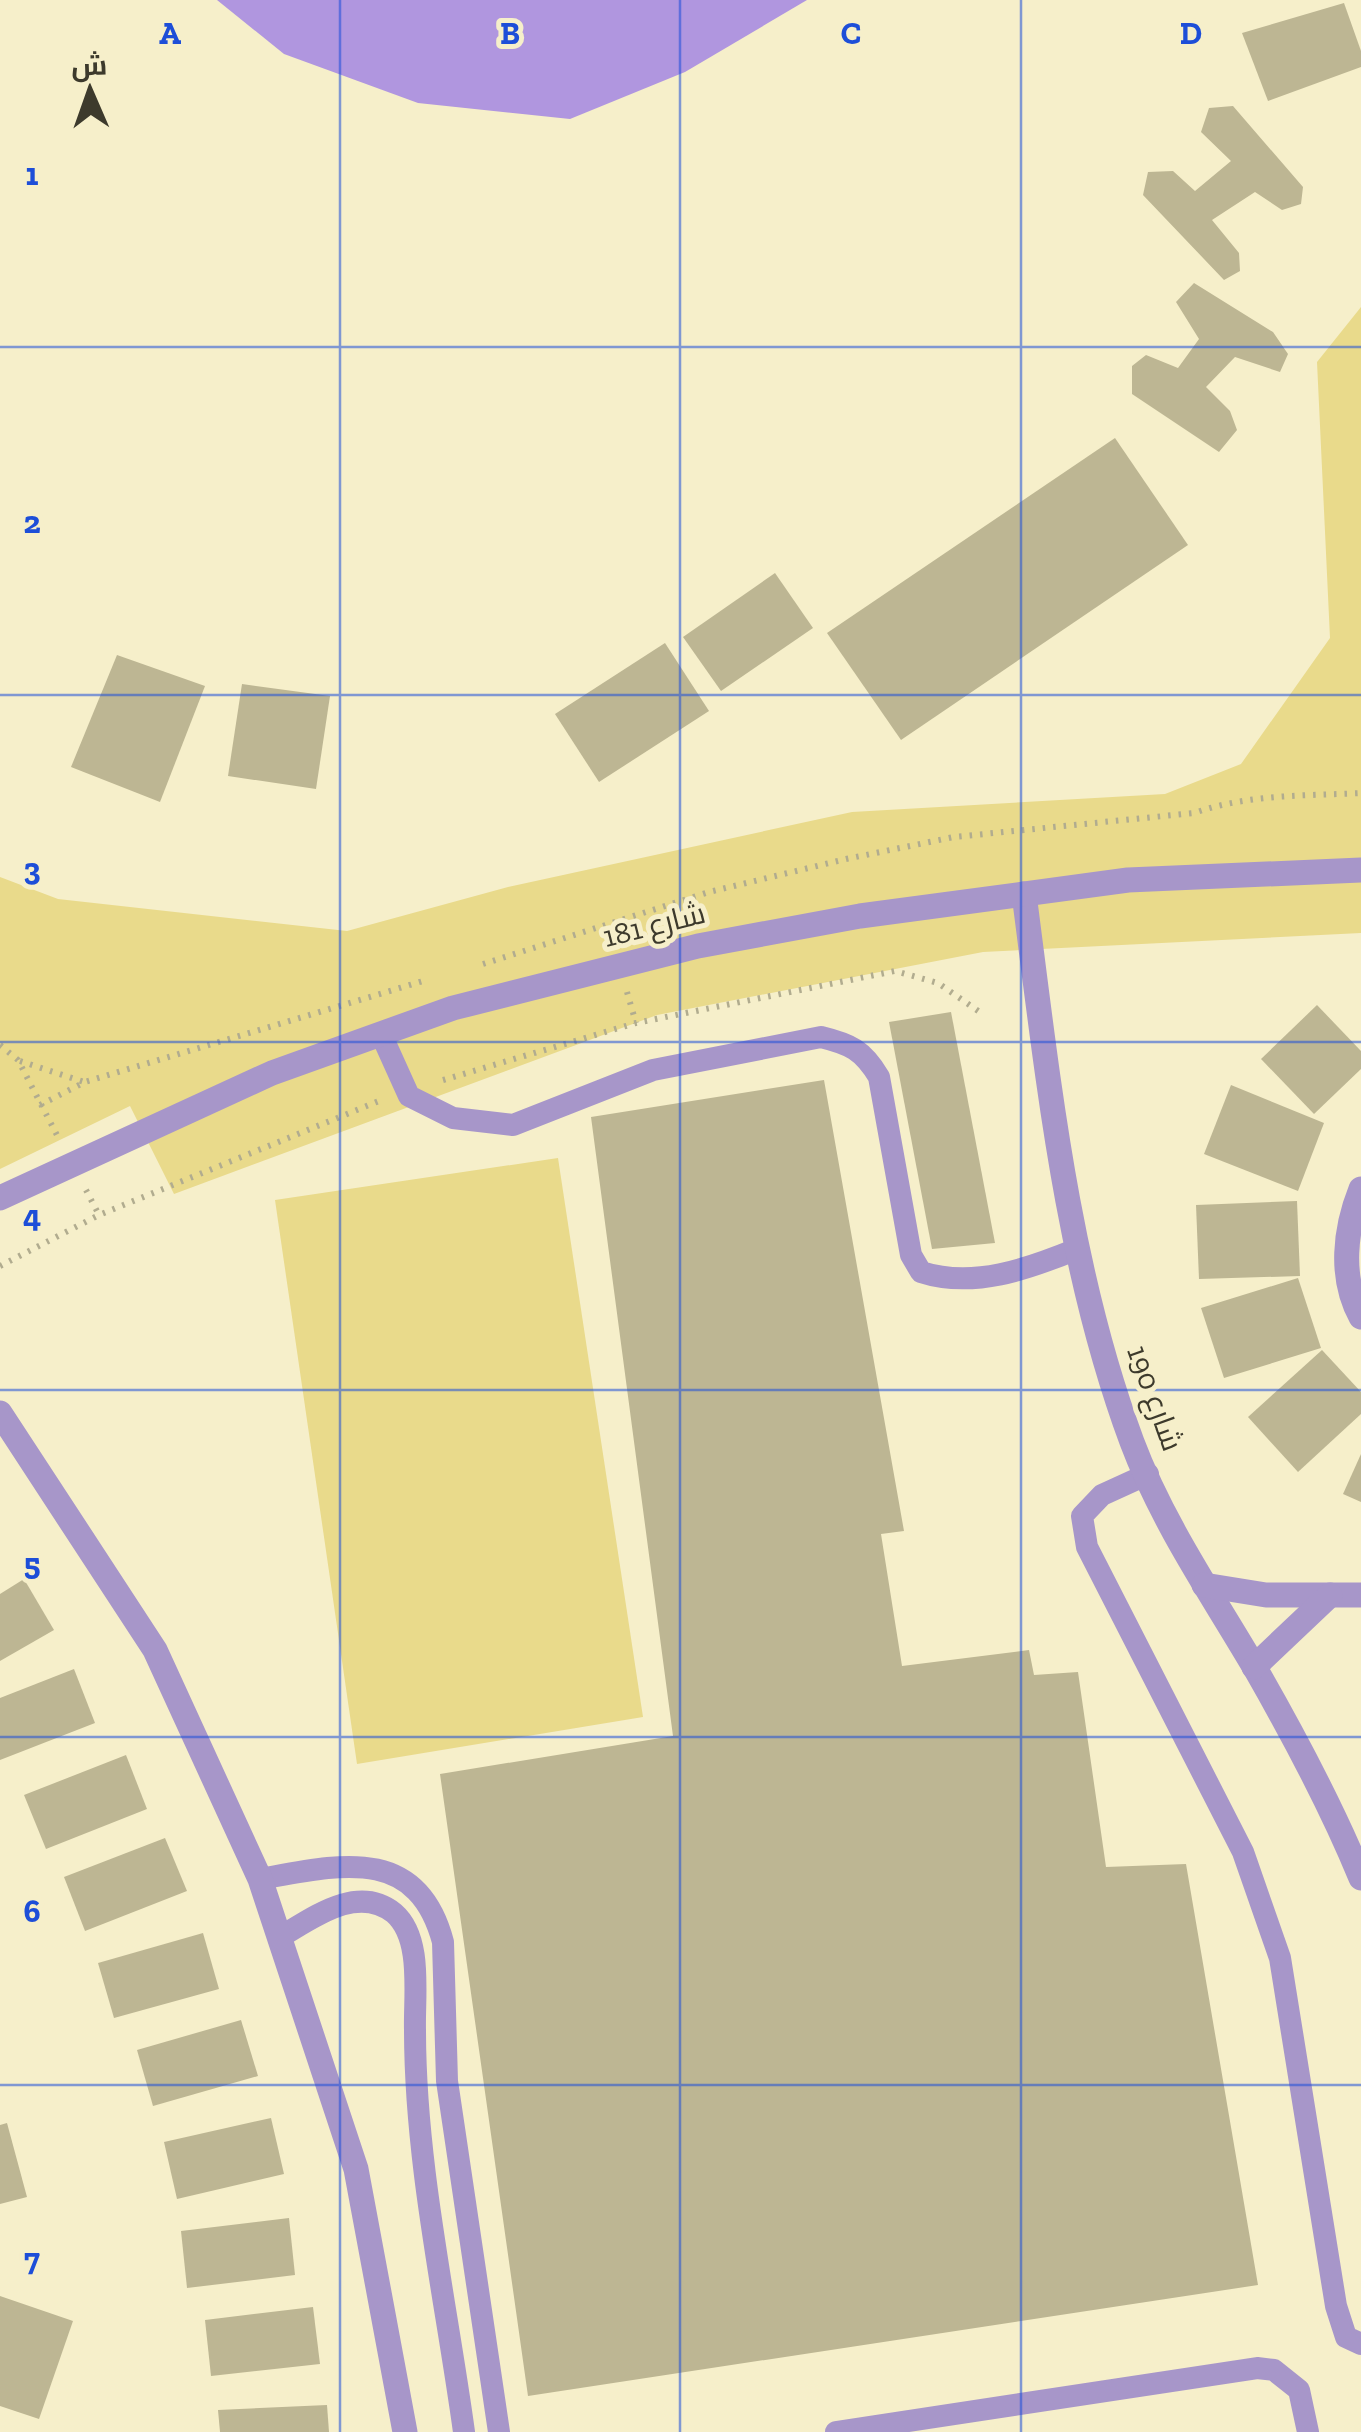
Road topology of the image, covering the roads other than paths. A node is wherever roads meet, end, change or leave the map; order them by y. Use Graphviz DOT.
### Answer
graph roads {
  1 [pos="1361,870"];
  2 [pos="1024,894"];
  3 [pos="382,1034"];
  4 [pos="1361,1189"];
  5 [pos="0,1198"];
  6 [pos="1077,1249"];
  7 [pos="1361,1317"];
  8 [pos="0,1412"];
  9 [pos="1148,1474"];
  10 [pos="1204,1585"];
  11 [pos="1361,1595"];
  12 [pos="1330,1596"];
  13 [pos="1254,1668"];
  14 [pos="1361,1878"];
  15 [pos="260,1879"];
  16 [pos="282,1936"];
  17 [pos="1361,2344"];
  18 [pos="404,2432"];
  19 [pos="464,2432"];
  20 [pos="499,2432"];
  21 [pos="836,2432"];
  22 [pos="1308,2432"];
  1 -- 2 [label="street, شارع 181"];
  2 -- 3 [label="street, شارع 181"];
  2 -- 6 [label="street, شارع 190"];
  3 -- 5 [label="street, شارع 181"];
  3 -- 6 [label="lane"];
  4 -- 7 [label="street"];
  6 -- 9 [label="street, شارع 190"];
  8 -- 15 [label="street"];
  9 -- 10 [label="street, شارع 190"];
  9 -- 17 [label="lane"];
  10 -- 12 [label="street"];
  10 -- 13 [label="street, شارع 190"];
  11 -- 12 [label="street"];
  12 -- 13 [label="street"];
  13 -- 14 [label="street, شارع 190"];
  15 -- 16 [label="street"];
  15 -- 20 [label="lane"];
  16 -- 18 [label="street"];
  16 -- 19 [label="lane"];
  21 -- 22 [label="lane"];
}
